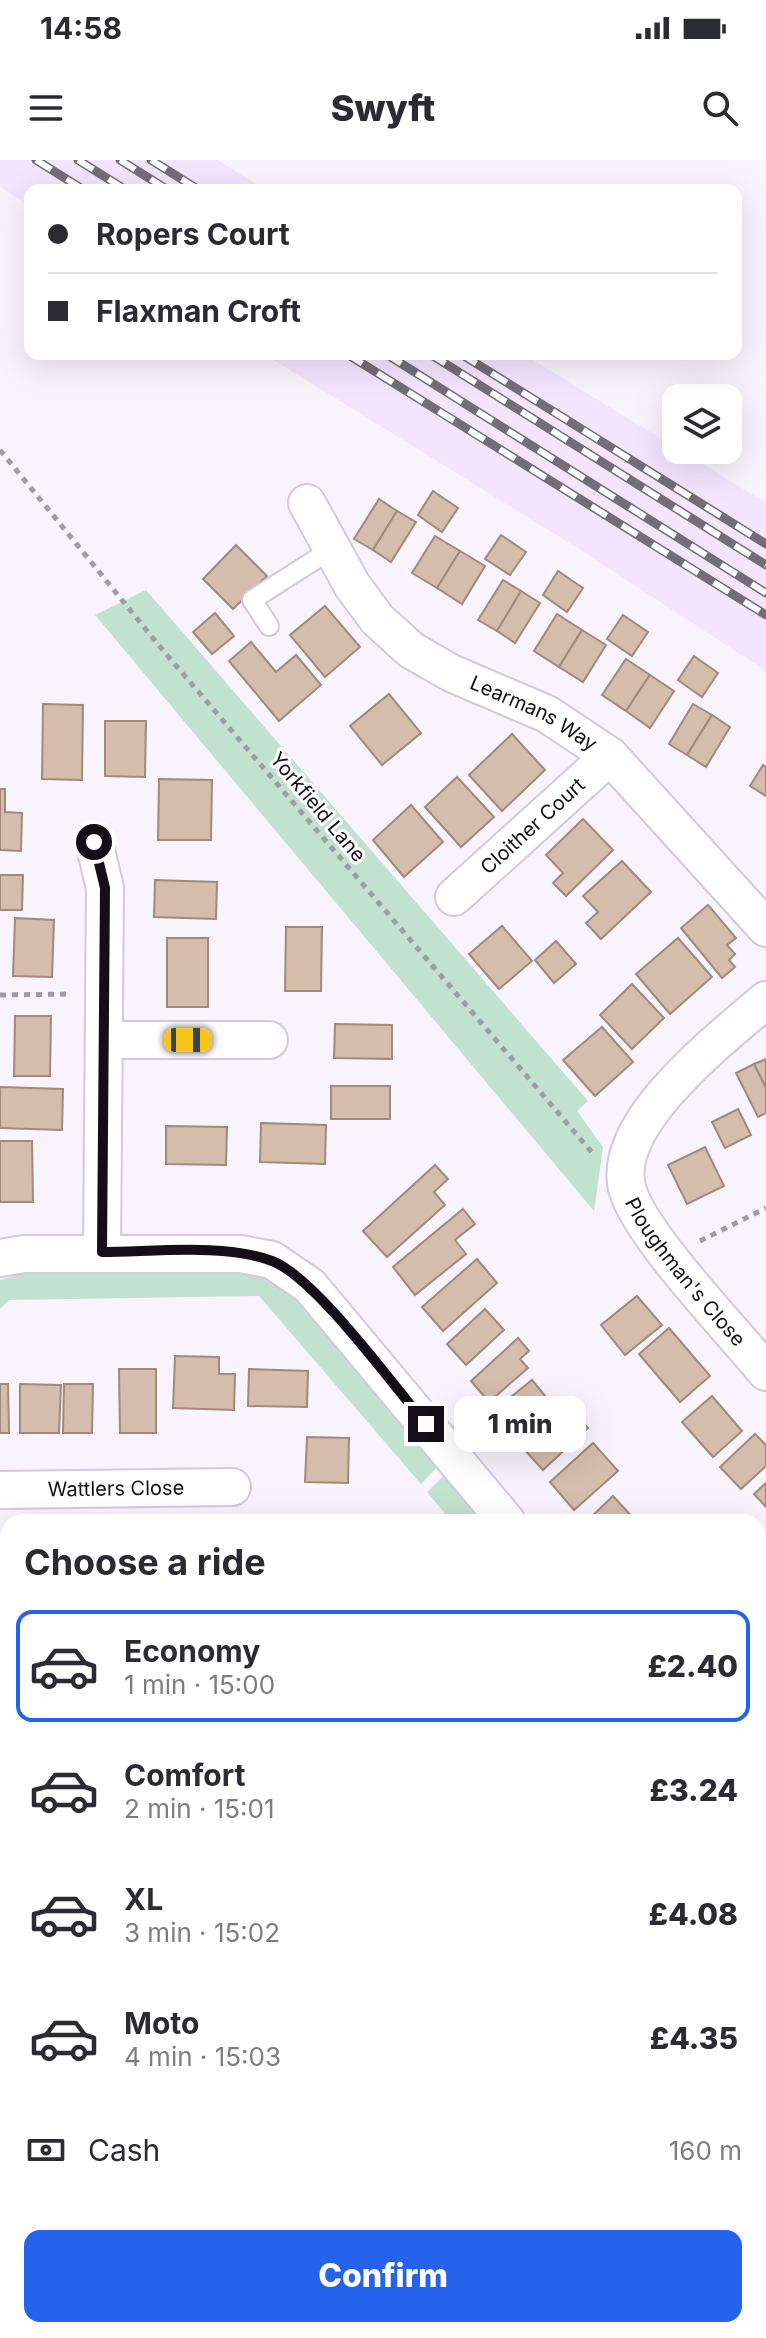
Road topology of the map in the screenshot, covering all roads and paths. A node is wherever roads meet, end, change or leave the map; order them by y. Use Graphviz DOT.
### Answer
graph roads {
  1 [pos="0,450"];
  2 [pos="307,503"];
  3 [pos="332,549"];
  4 [pos="269,626"];
  5 [pos="610,756"];
  6 [pos="94,842"];
  7 [pos="454,897"];
  8 [pos="766,928"];
  9 [pos="106,994"];
  10 [pos="0,995"];
  11 [pos="766,1000"];
  12 [pos="106,1040"];
  13 [pos="269,1040"];
  14 [pos="627,1161"];
  15 [pos="766,1208"];
  16 [pos="102,1252"];
  17 [pos="670,1256"];
  18 [pos="0,1258"];
  19 [pos="766,1372"];
  20 [pos="232,1487"];
  21 [pos="0,1490"];
  22 [pos="500,1514"];
  1 -- 14 [label="path, Yorkfield Lane"];
  2 -- 3 [label="street, Learmans Way"];
  3 -- 4 [label="lane"];
  3 -- 5 [label="street, Learmans Way"];
  5 -- 7 [label="street, Cloither Court"];
  5 -- 8 [label="street, Learmans Way"];
  6 -- 9 [label="street"];
  9 -- 10 [label="path"];
  9 -- 12 [label="street"];
  11 -- 14 [label="street"];
  12 -- 13 [label="street"];
  12 -- 16 [label="street"];
  14 -- 17 [label="street, Ploughman's Close"];
  15 -- 17 [label="path"];
  16 -- 18 [label="street"];
  16 -- 22 [label="street"];
  17 -- 19 [label="street, Ploughman's Close"];
  20 -- 21 [label="street, Wattlers Close"];
}
